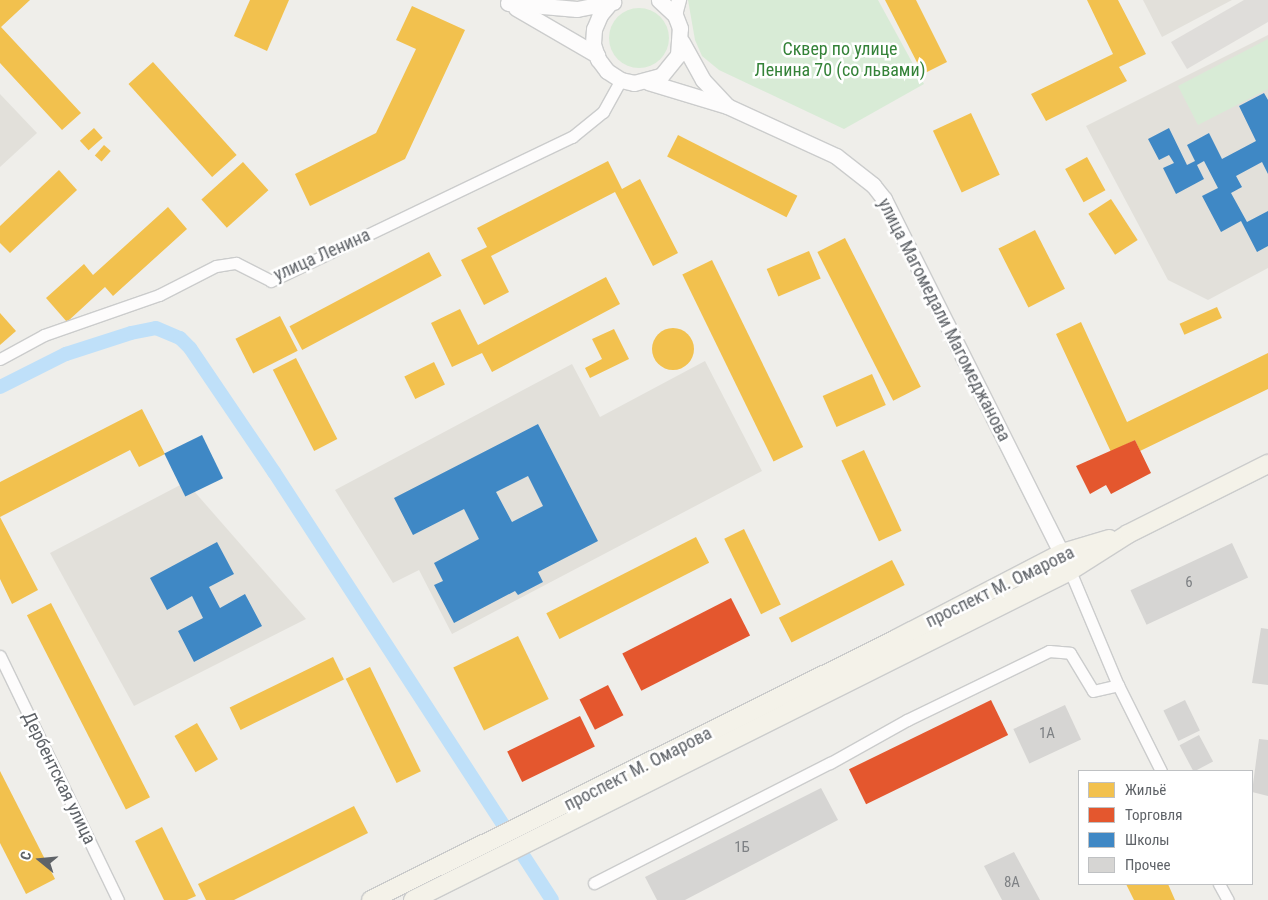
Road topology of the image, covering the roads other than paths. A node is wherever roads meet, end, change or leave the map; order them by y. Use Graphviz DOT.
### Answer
graph roads {
  1 [pos="659,0"];
  2 [pos="679,0"];
  3 [pos="505,2"];
  4 [pos="613,2"];
  5 [pos="675,15"];
  6 [pos="682,42"];
  7 [pos="597,55"];
  8 [pos="621,80"];
  9 [pos="648,82"];
  10 [pos="726,106"];
  11 [pos="0,359"];
  12 [pos="1268,464"];
  13 [pos="1128,534"];
  14 [pos="1062,553"];
  15 [pos="1070,571"];
  16 [pos="0,656"];
  17 [pos="1118,685"];
  18 [pos="1160,770"];
  19 [pos="537,829"];
  20 [pos="503,845"];
  21 [pos="594,882"];
  22 [pos="1220,885"];
  23 [pos="118,900"];
  24 [pos="371,900"];
  25 [pos="413,900"];
  26 [pos="1228,900"];
  1 -- 5 [label="main road"];
  2 -- 5 [label="street"];
  3 -- 4 [label="main road"];
  3 -- 7 [label="main road"];
  4 -- 7 [label="main road"];
  5 -- 6 [label="main road, улица Магомедали Магомеджанова"];
  6 -- 9 [label="main road"];
  6 -- 10 [label="main road, улица Магомедали Магомеджанова"];
  7 -- 8 [label="main road"];
  8 -- 9 [label="main road, улица Магомедали Магомеджанова"];
  8 -- 11 [label="street, улица Ленина"];
  9 -- 10 [label="main road, улица Магомедали Магомеджанова"];
  10 -- 14 [label="main road, улица Магомедали Магомеджанова"];
  12 -- 13 [label="main road"];
  13 -- 14 [label="main road, проспект М. Омарова"];
  13 -- 15 [label="main road, проспект М. Омарова"];
  14 -- 15 [label="main road, улица Магомедали Магомеджанова"];
  14 -- 19 [label="main road, проспект М. Омарова"];
  15 -- 17 [label="street"];
  15 -- 19 [label="main road, проспект М. Омарова"];
  16 -- 23 [label="street, Дербентская улица"];
  17 -- 18 [label="street"];
  17 -- 21 [label="street"];
  19 -- 20 [label="main road, проспект М. Омарова"];
  20 -- 24 [label="main road, проспект М. Омарова"];
  20 -- 25 [label="main road, проспект М. Омарова"];
  22 -- 26 [label="street"];
}
